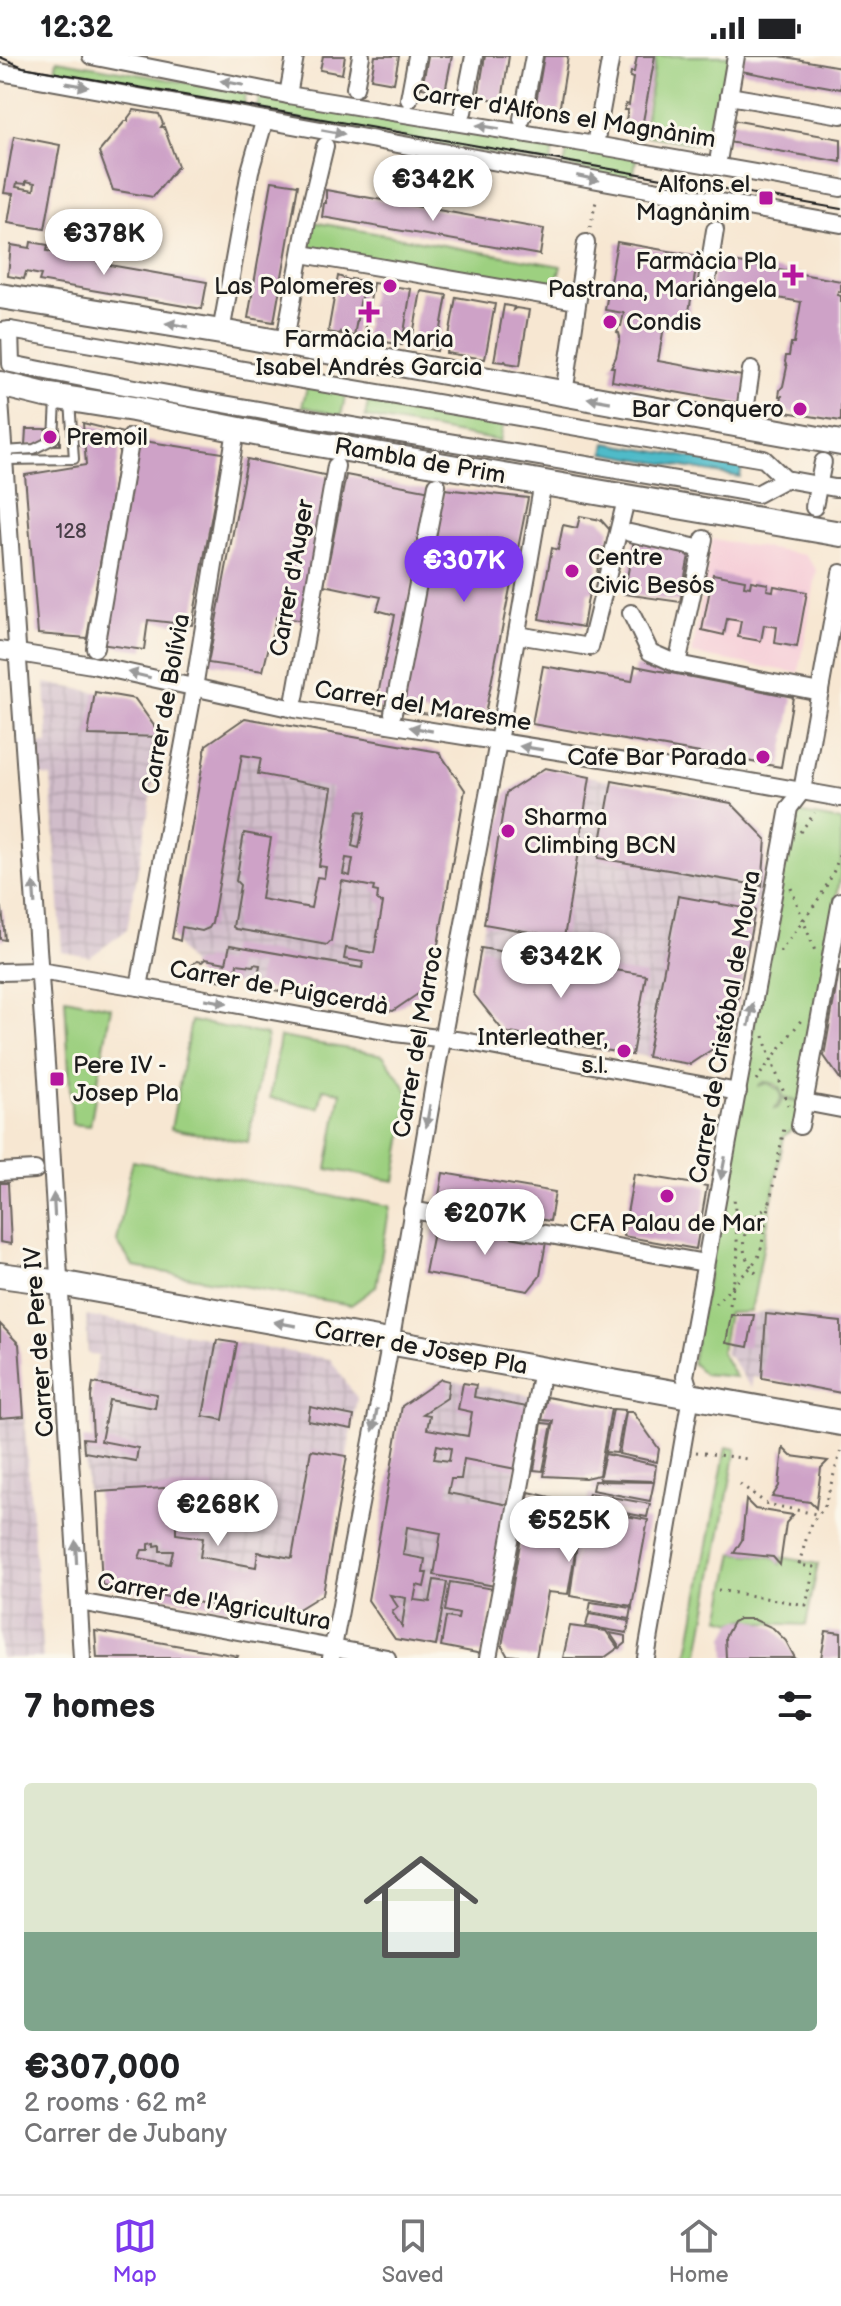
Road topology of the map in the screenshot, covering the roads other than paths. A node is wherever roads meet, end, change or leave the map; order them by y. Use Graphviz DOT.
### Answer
graph roads {
  1 [pos="91,56"];
  2 [pos="295,56"];
  3 [pos="361,56"];
  4 [pos="417,56"];
  5 [pos="474,56"];
  6 [pos="534,56"];
  7 [pos="611,56"];
  8 [pos="736,56"];
  9 [pos="0,72"];
  10 [pos="355,88"];
  11 [pos="288,95"];
  12 [pos="729,96"];
  13 [pos="409,99"];
  14 [pos="463,112"];
  15 [pos="841,115"];
  16 [pos="522,119"];
  17 [pos="262,129"];
  18 [pos="595,145"];
  19 [pos="325,146"];
  20 [pos="719,156"];
  21 [pos="841,188"];
  22 [pos="841,224"];
  23 [pos="715,230"];
  24 [pos="586,243"];
  25 [pos="302,254"];
  26 [pos="706,287"];
  27 [pos="0,296"];
  28 [pos="577,301"];
  29 [pos="12,328"];
  30 [pos="221,332"];
  31 [pos="284,345"];
  32 [pos="751,370"];
  33 [pos="8,383"];
  34 [pos="564,394"];
  35 [pos="62,398"];
  36 [pos="0,401"];
  37 [pos="743,425"];
  38 [pos="239,430"];
  39 [pos="131,437"];
  40 [pos="841,443"];
  41 [pos="5,455"];
  42 [pos="823,462"];
  43 [pos="336,466"];
  44 [pos="785,479"];
  45 [pos="543,482"];
  46 [pos="437,485"];
  47 [pos="834,489"];
  48 [pos="625,504"];
  49 [pos="814,507"];
  50 [pos="630,533"];
  51 [pos="841,534"];
  52 [pos="841,573"];
  53 [pos="631,613"];
  54 [pos="517,635"];
  55 [pos="95,648"];
  56 [pos="0,650"];
  57 [pos="18,653"];
  58 [pos="677,664"];
  59 [pos="194,688"];
  60 [pos="820,692"];
  61 [pos="295,698"];
  62 [pos="393,713"];
  63 [pos="498,742"];
  64 [pos="802,791"];
  65 [pos="841,798"];
  66 [pos="841,901"];
  67 [pos="39,971"];
  68 [pos="0,972"];
  69 [pos="139,987"];
  70 [pos="443,1039"];
  71 [pos="744,1091"];
  72 [pos="804,1102"];
  73 [pos="841,1109"];
  74 [pos="800,1126"];
  75 [pos="35,1170"];
  76 [pos="0,1172"];
  77 [pos="412,1210"];
  78 [pos="705,1263"];
  79 [pos="0,1275"];
  80 [pos="59,1283"];
  81 [pos="390,1343"];
  82 [pos="542,1370"];
  83 [pos="691,1396"];
  84 [pos="841,1423"];
  85 [pos="79,1602"];
  86 [pos="332,1653"];
  87 [pos="82,1658"];
  88 [pos="387,1658"];
  89 [pos="488,1658"];
  90 [pos="646,1658"];
  11 -- 1 [label="street, Carrer d'Alfons el Magnànim, one-way"];
  2 -- 11 [label="street"];
  3 -- 10 [label="street"];
  4 -- 13 [label="street"];
  5 -- 14 [label="street"];
  6 -- 16 [label="street"];
  7 -- 18 [label="street"];
  8 -- 12 [label="street"];
  9 -- 22 [label="street, one-way"];
  18 -- 11 [label="street, Carrer d'Alfons el Magnànim, one-way"];
  12 -- 15 [label="street"];
  12 -- 20 [label="street"];
  17 -- 30 [label="street"];
  18 -- 21 [label="street, Carrer d'Alfons el Magnànim"];
  19 -- 25 [label="street"];
  23 -- 26 [label="street"];
  24 -- 28 [label="street"];
  25 -- 28 [label="street"];
  25 -- 31 [label="street"];
  30 -- 27 [label="main road, one-way"];
  28 -- 34 [label="street"];
  29 -- 33 [label="street, Rambla de Prim"];
  29 -- 44 [label="street"];
  29 -- 44 [label="street, Rambla de Prim"];
  30 -- 31 [label="main road"];
  31 -- 34 [label="main road"];
  32 -- 37 [label="street"];
  33 -- 35 [label="main road, Rambla de Prim"];
  37 -- 34 [label="main road, one-way"];
  35 -- 38 [label="main road, Rambla de Prim"];
  35 -- 41 [label="lane"];
  35 -- 41 [label="lane"];
  36 -- 41 [label="street, Carrer de Pere IV"];
  37 -- 40 [label="main road"];
  38 -- 45 [label="main road, Rambla de Prim"];
  38 -- 59 [label="street, Carrer de Bolívia"];
  39 -- 55 [label="street"];
  41 -- 57 [label="street, Carrer de Pere IV"];
  42 -- 47 [label="street"];
  43 -- 61 [label="street, Carrer d'Auger"];
  44 -- 47 [label="street"];
  45 -- 51 [label="main road, Rambla de Prim"];
  45 -- 54 [label="street, Carrer del Marroc"];
  46 -- 62 [label="street"];
  47 -- 49 [label="street"];
  48 -- 54 [label="street"];
  50 -- 58 [label="street"];
  52 -- 60 [label="street, Carrer de Cristóbal de Moura"];
  53 -- 58 [label="street"];
  54 -- 63 [label="street, Carrer del Marroc"];
  56 -- 57 [label="street, Carrer del Maresme"];
  59 -- 57 [label="street, Carrer del Maresme, one-way"];
  67 -- 57 [label="street, Carrer de Pere IV, one-way"];
  58 -- 60 [label="street"];
  63 -- 59 [label="street, Carrer del Maresme, one-way"];
  59 -- 69 [label="street, Carrer de Bolívia"];
  60 -- 64 [label="street, Carrer de Cristóbal de Moura"];
  64 -- 63 [label="street, Carrer del Maresme, one-way"];
  63 -- 70 [label="street, Carrer del Marroc"];
  64 -- 65 [label="street, Carrer del Maresme"];
  71 -- 64 [label="street, Carrer de Cristóbal de Moura, one-way"];
  66 -- 72 [label="street"];
  67 -- 68 [label="street, Carrer de Puigcerdà"];
  67 -- 69 [label="street, Carrer de Puigcerdà"];
  80 -- 67 [label="street, Carrer de Pere IV, one-way"];
  69 -- 70 [label="street, Carrer de Puigcerdà, one-way"];
  70 -- 71 [label="street, Carrer de Puigcerdà"];
  70 -- 77 [label="street, Carrer del Marroc, one-way"];
  71 -- 78 [label="street, Carrer de Cristóbal de Moura, one-way"];
  72 -- 73 [label="street"];
  72 -- 74 [label="street"];
  75 -- 76 [label="street"];
  77 -- 78 [label="street"];
  77 -- 81 [label="street, Carrer del Marroc"];
  78 -- 83 [label="street, Carrer de Cristóbal de Moura"];
  79 -- 80 [label="main road, Carrer de Josep Pla"];
  81 -- 80 [label="main road, Carrer de Josep Pla, one-way"];
  85 -- 80 [label="street, Carrer de Pere IV, one-way"];
  81 -- 82 [label="main road, Carrer de Josep Pla"];
  81 -- 86 [label="street, Carrer del Marroc, one-way"];
  82 -- 83 [label="main road, Carrer de Josep Pla"];
  82 -- 89 [label="street"];
  83 -- 84 [label="main road, Carrer de Josep Pla"];
  83 -- 90 [label="street, Carrer de Cristóbal de Moura"];
  85 -- 86 [label="street, Carrer de l'Agricultura"];
  85 -- 87 [label="street, Carrer de Pere IV"];
  86 -- 88 [label="street, Carrer de l'Agricultura"];
}
